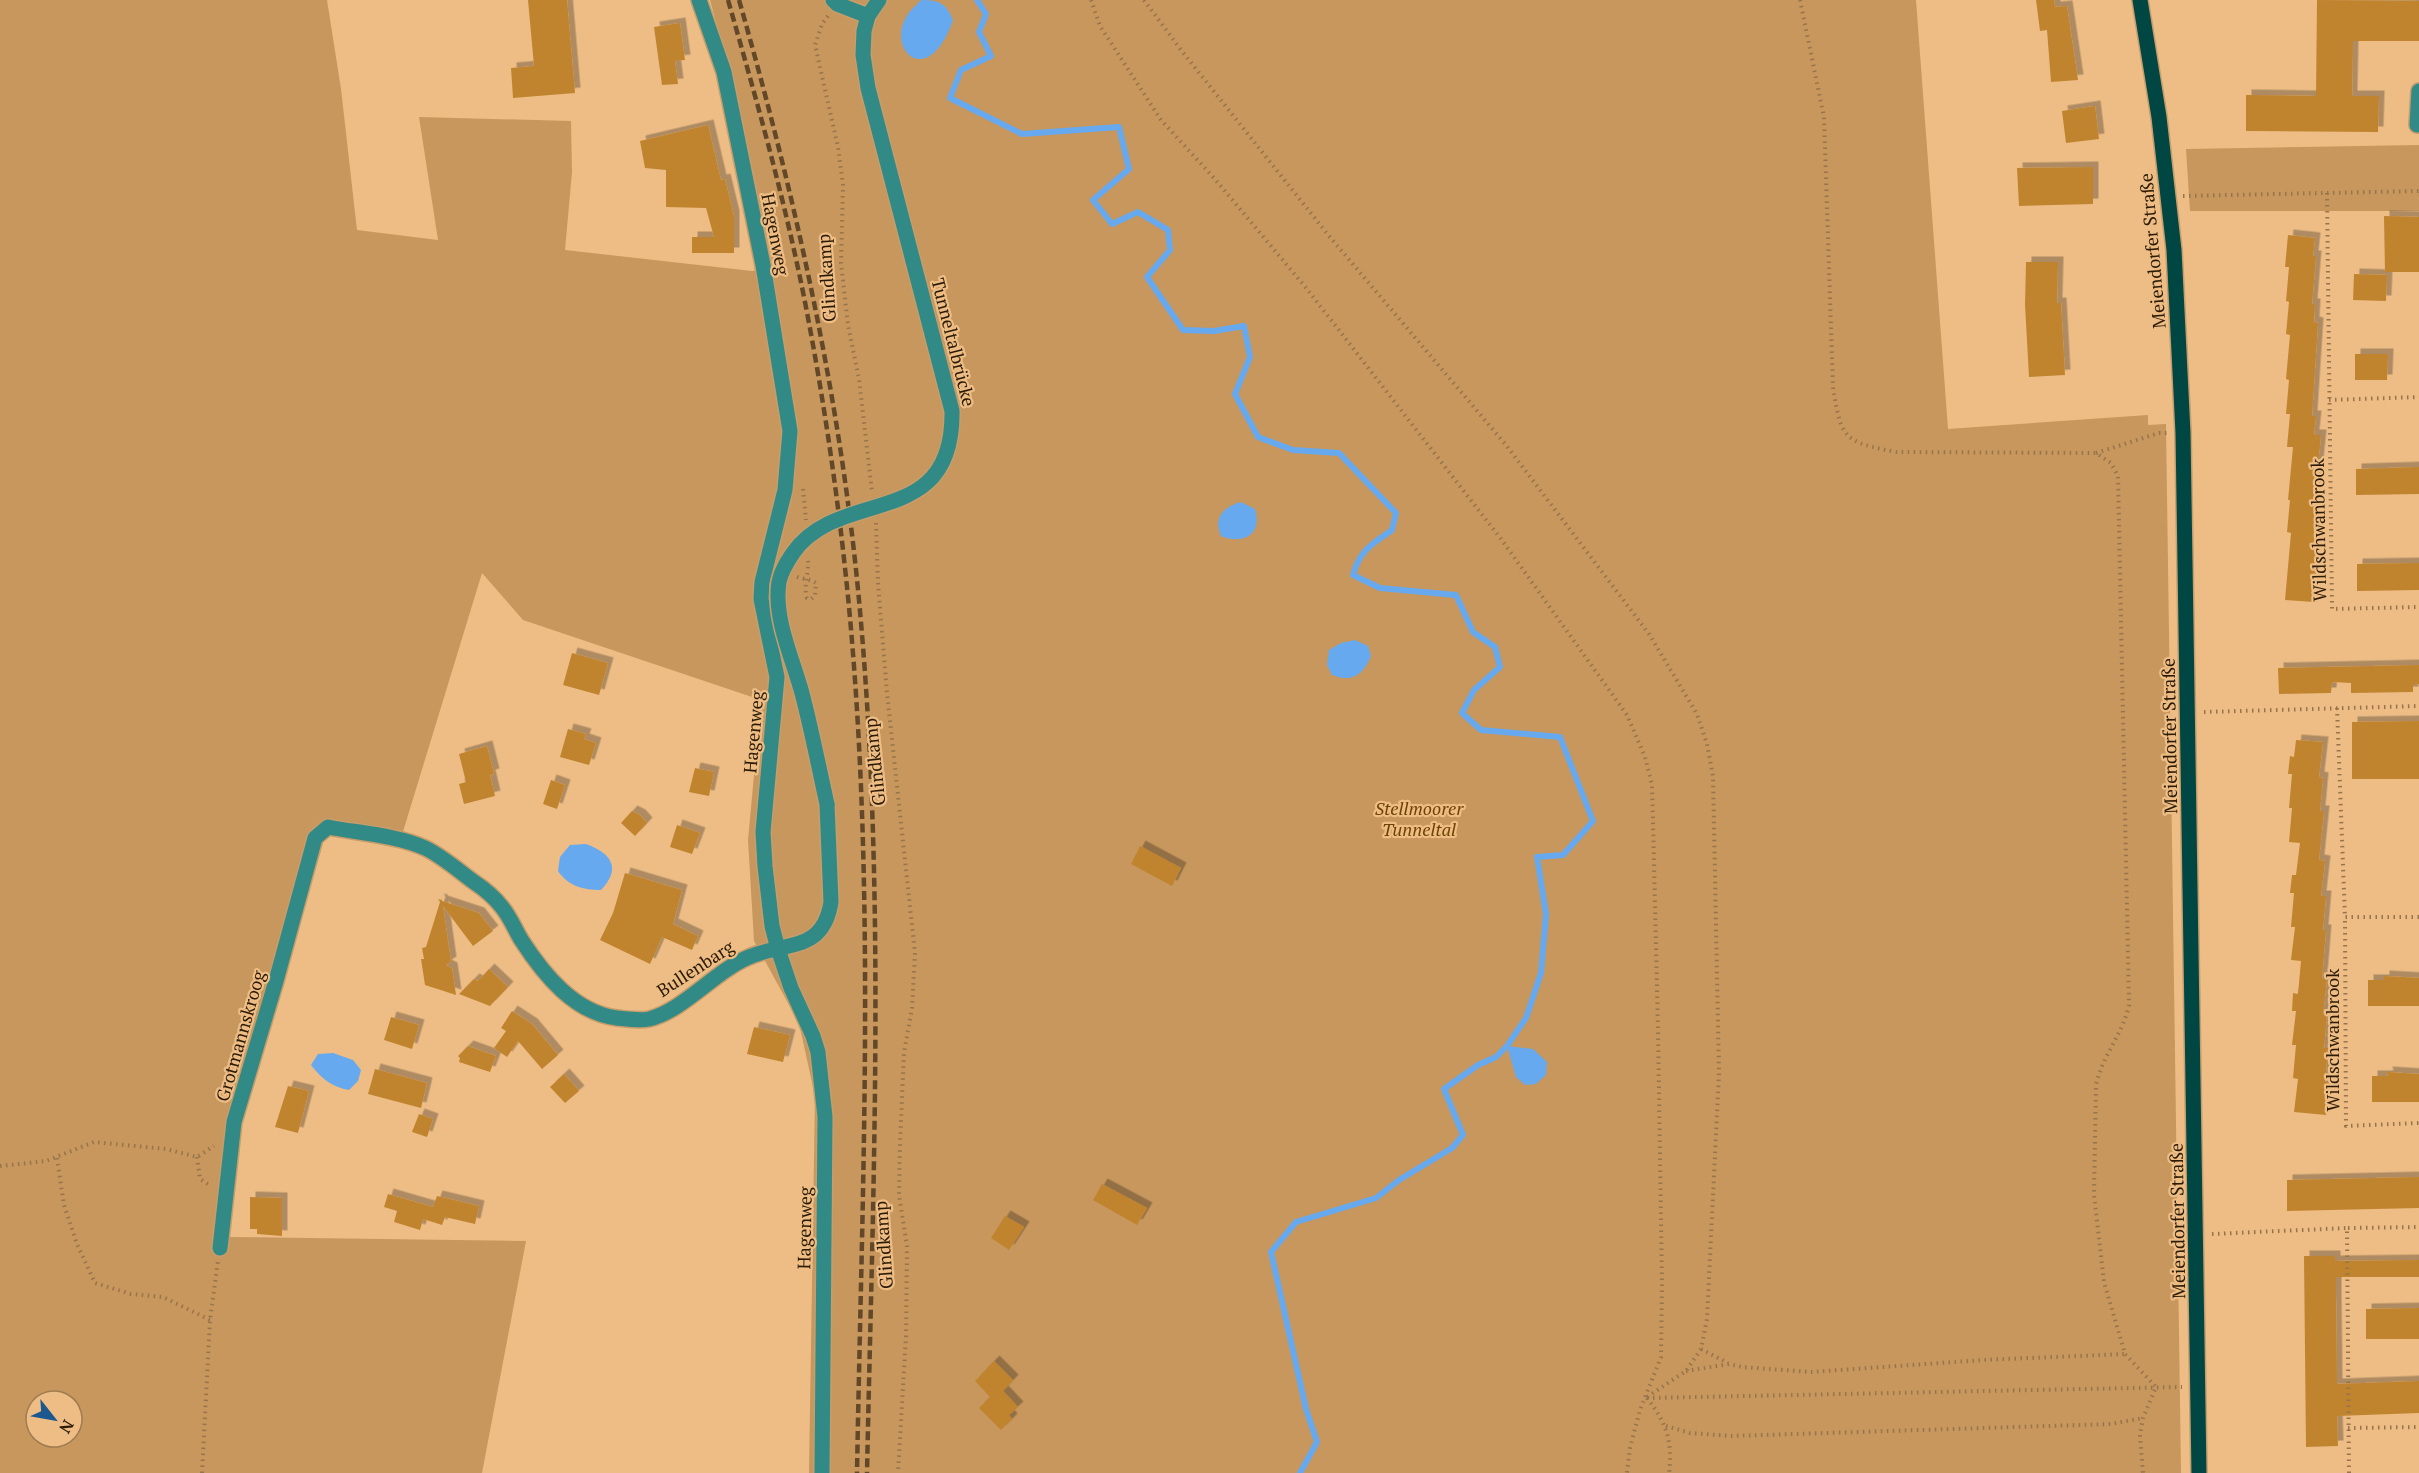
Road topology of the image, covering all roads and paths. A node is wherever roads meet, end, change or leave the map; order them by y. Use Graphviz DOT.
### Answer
graph roads {
  1 [pos="699,0"];
  2 [pos="879,0"];
  3 [pos="1091,0"];
  4 [pos="1144,0"];
  5 [pos="1800,0"];
  6 [pos="2140,0"];
  7 [pos="835,2"];
  8 [pos="868,16"];
  9 [pos="2419,91"];
  10 [pos="2417,125"];
  11 [pos="2419,191"];
  12 [pos="2327,193"];
  13 [pos="2169,196"];
  14 [pos="2419,397"];
  15 [pos="2330,400"];
  16 [pos="2169,433"];
  17 [pos="2096,453"];
  18 [pos="872,492"];
  19 [pos="875,515"];
  20 [pos="801,578"];
  21 [pos="806,586"];
  22 [pos="2419,607"];
  23 [pos="2419,706"];
  24 [pos="2337,708"];
  25 [pos="2188,712"];
  26 [pos="315,838"];
  27 [pos="2345,917"];
  28 [pos="2419,917"];
  29 [pos="778,949"];
  30 [pos="2419,1123"];
  31 [pos="215,1145"];
  32 [pos="197,1157"];
  33 [pos="57,1158"];
  34 [pos="0,1166"];
  35 [pos="225,1196"];
  36 [pos="2419,1227"];
  37 [pos="2346,1228"];
  38 [pos="2196,1235"];
  39 [pos="220,1248"];
  40 [pos="210,1320"];
  41 [pos="1701,1349"];
  42 [pos="2124,1354"];
  43 [pos="1729,1364"];
  44 [pos="1686,1371"];
  45 [pos="2198,1386"];
  46 [pos="2156,1387"];
  47 [pos="1646,1398"];
  48 [pos="2143,1418"];
  49 [pos="1666,1426"];
  50 [pos="2419,1427"];
  51 [pos="2348,1428"];
  52 [pos="202,1473"];
  53 [pos="822,1473"];
  54 [pos="898,1473"];
  55 [pos="1627,1473"];
  56 [pos="1669,1473"];
  57 [pos="2143,1473"];
  58 [pos="2199,1473"];
  59 [pos="2349,1473"];
  1 -- 29 [label="street, Hagenweg"];
  2 -- 8 [label="street"];
  3 -- 47 [label="path"];
  4 -- 41 [label="path"];
  5 -- 17 [label="path"];
  6 -- 13 [label="main road, Meiendorfer Straße"];
  7 -- 8 [label="street"];
  7 -- 18 [label="path, Glindkamp"];
  8 -- 29 [label="street, Tunneltalbrücke, bridge"];
  9 -- 10 [label="street"];
  11 -- 12 [label="path"];
  12 -- 13 [label="path"];
  12 -- 15 [label="path, Wildschwanbrook"];
  13 -- 25 [label="main road, Meiendorfer Straße"];
  14 -- 15 [label="path"];
  15 -- 22 [label="path, Wildschwanbrook"];
  16 -- 17 [label="path"];
  17 -- 42 [label="path"];
  19 -- 54 [label="path, Glindkamp"];
  20 -- 21 [label="path"];
  23 -- 24 [label="path"];
  24 -- 25 [label="path"];
  24 -- 27 [label="path, Wildschwanbrook"];
  25 -- 38 [label="main road, Meiendorfer Straße"];
  26 -- 29 [label="street, Bullenbarg"];
  26 -- 35 [label="street, Grotmannskroog"];
  27 -- 28 [label="path"];
  27 -- 30 [label="path, Wildschwanbrook"];
  29 -- 53 [label="street, Hagenweg"];
  31 -- 32 [label="path"];
  32 -- 33 [label="path"];
  32 -- 35 [label="path"];
  33 -- 34 [label="path"];
  33 -- 40 [label="path"];
  35 -- 39 [label="street, Grotmannskroog"];
  36 -- 37 [label="path"];
  37 -- 38 [label="path"];
  37 -- 51 [label="path"];
  38 -- 45 [label="main road, Meiendorfer Straße"];
  39 -- 40 [label="path"];
  40 -- 52 [label="path"];
  41 -- 43 [label="path"];
  41 -- 44 [label="path"];
  42 -- 43 [label="path"];
  42 -- 46 [label="path"];
  43 -- 44 [label="path"];
  44 -- 47 [label="path"];
  45 -- 46 [label="path"];
  45 -- 58 [label="main road, Meiendorfer Straße"];
  46 -- 47 [label="path"];
  46 -- 48 [label="path"];
  47 -- 49 [label="path"];
  47 -- 55 [label="path"];
  48 -- 49 [label="path"];
  48 -- 57 [label="path"];
  49 -- 56 [label="path"];
  50 -- 51 [label="path"];
  51 -- 59 [label="path"];
}
